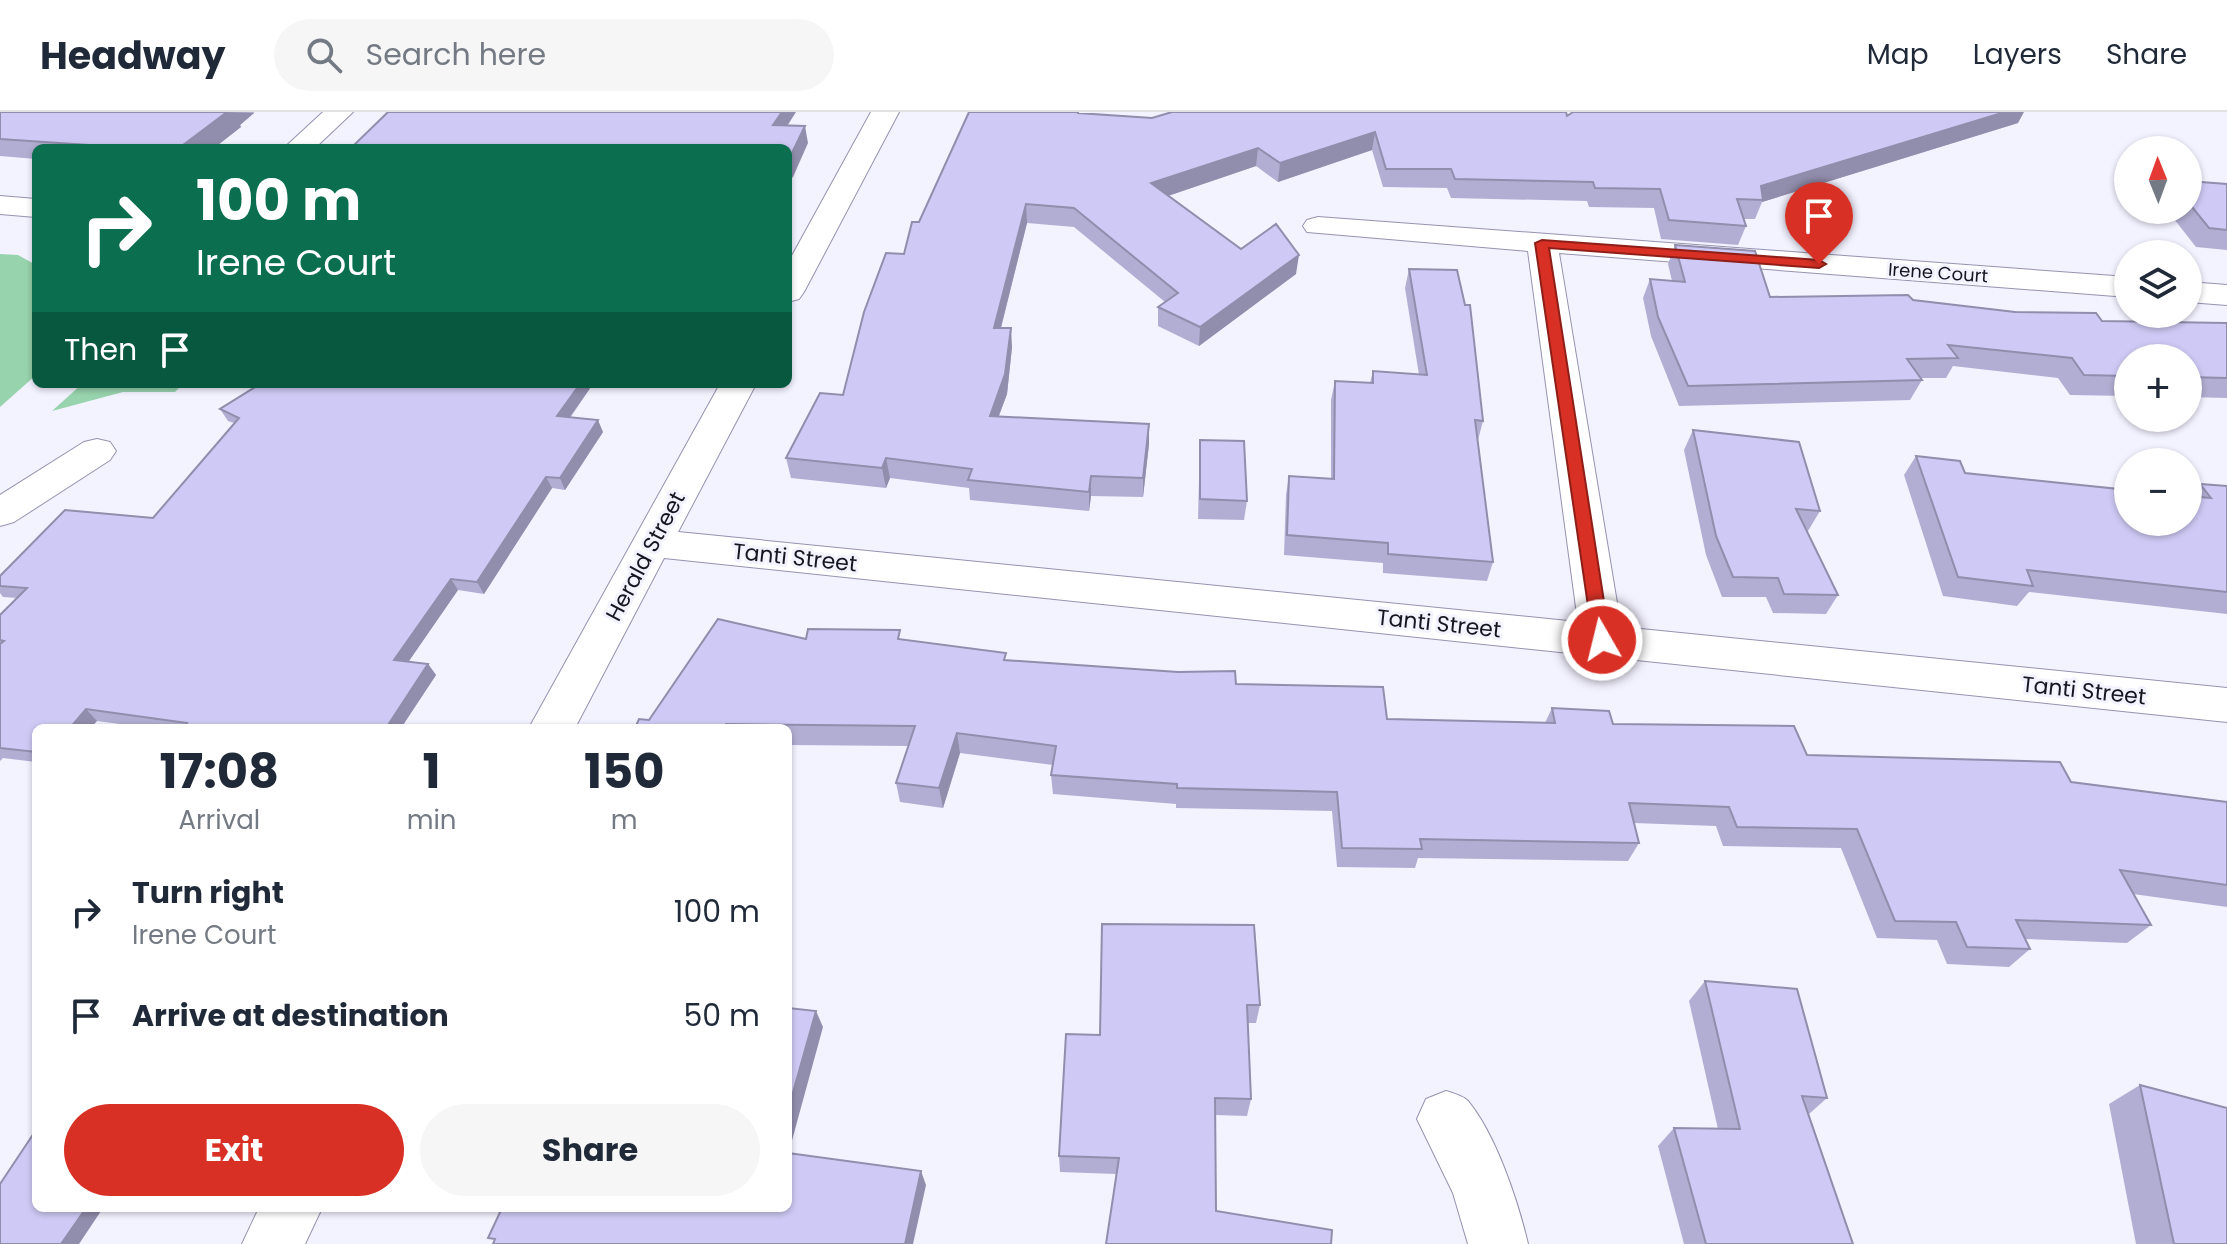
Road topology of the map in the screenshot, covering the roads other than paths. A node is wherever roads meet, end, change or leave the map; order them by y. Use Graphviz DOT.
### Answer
graph roads {
  1 [pos="339,112"];
  2 [pos="885,112"];
  3 [pos="303,144"];
  4 [pos="0,205"];
  5 [pos="32,208"];
  6 [pos="1318,226"];
  7 [pos="1542,243"];
  8 [pos="792,275"];
  9 [pos="2114,286"];
  10 [pos="2202,293"];
  11 [pos="2227,295"];
  12 [pos="736,388"];
  13 [pos="97,451"];
  14 [pos="0,513"];
  15 [pos="652,543"];
  16 [pos="1602,640"];
  17 [pos="2227,705"];
  18 [pos="554,724"];
  19 [pos="1446,1119"];
  20 [pos="290,1212"];
  21 [pos="272,1244"];
  22 [pos="1498,1244"];
  1 -- 3 [label="street"];
  2 -- 8 [label="street"];
  4 -- 5 [label="street"];
  6 -- 7 [label="street, Irene Court"];
  7 -- 9 [label="street, Irene Court"];
  7 -- 16 [label="street"];
  10 -- 11 [label="street"];
  12 -- 15 [label="street, Herald Street"];
  13 -- 14 [label="street"];
  15 -- 16 [label="street, Tanti Street"];
  15 -- 18 [label="street, Herald Street"];
  16 -- 17 [label="street, Tanti Street"];
  19 -- 22 [label="street"];
  20 -- 21 [label="street"];
}
